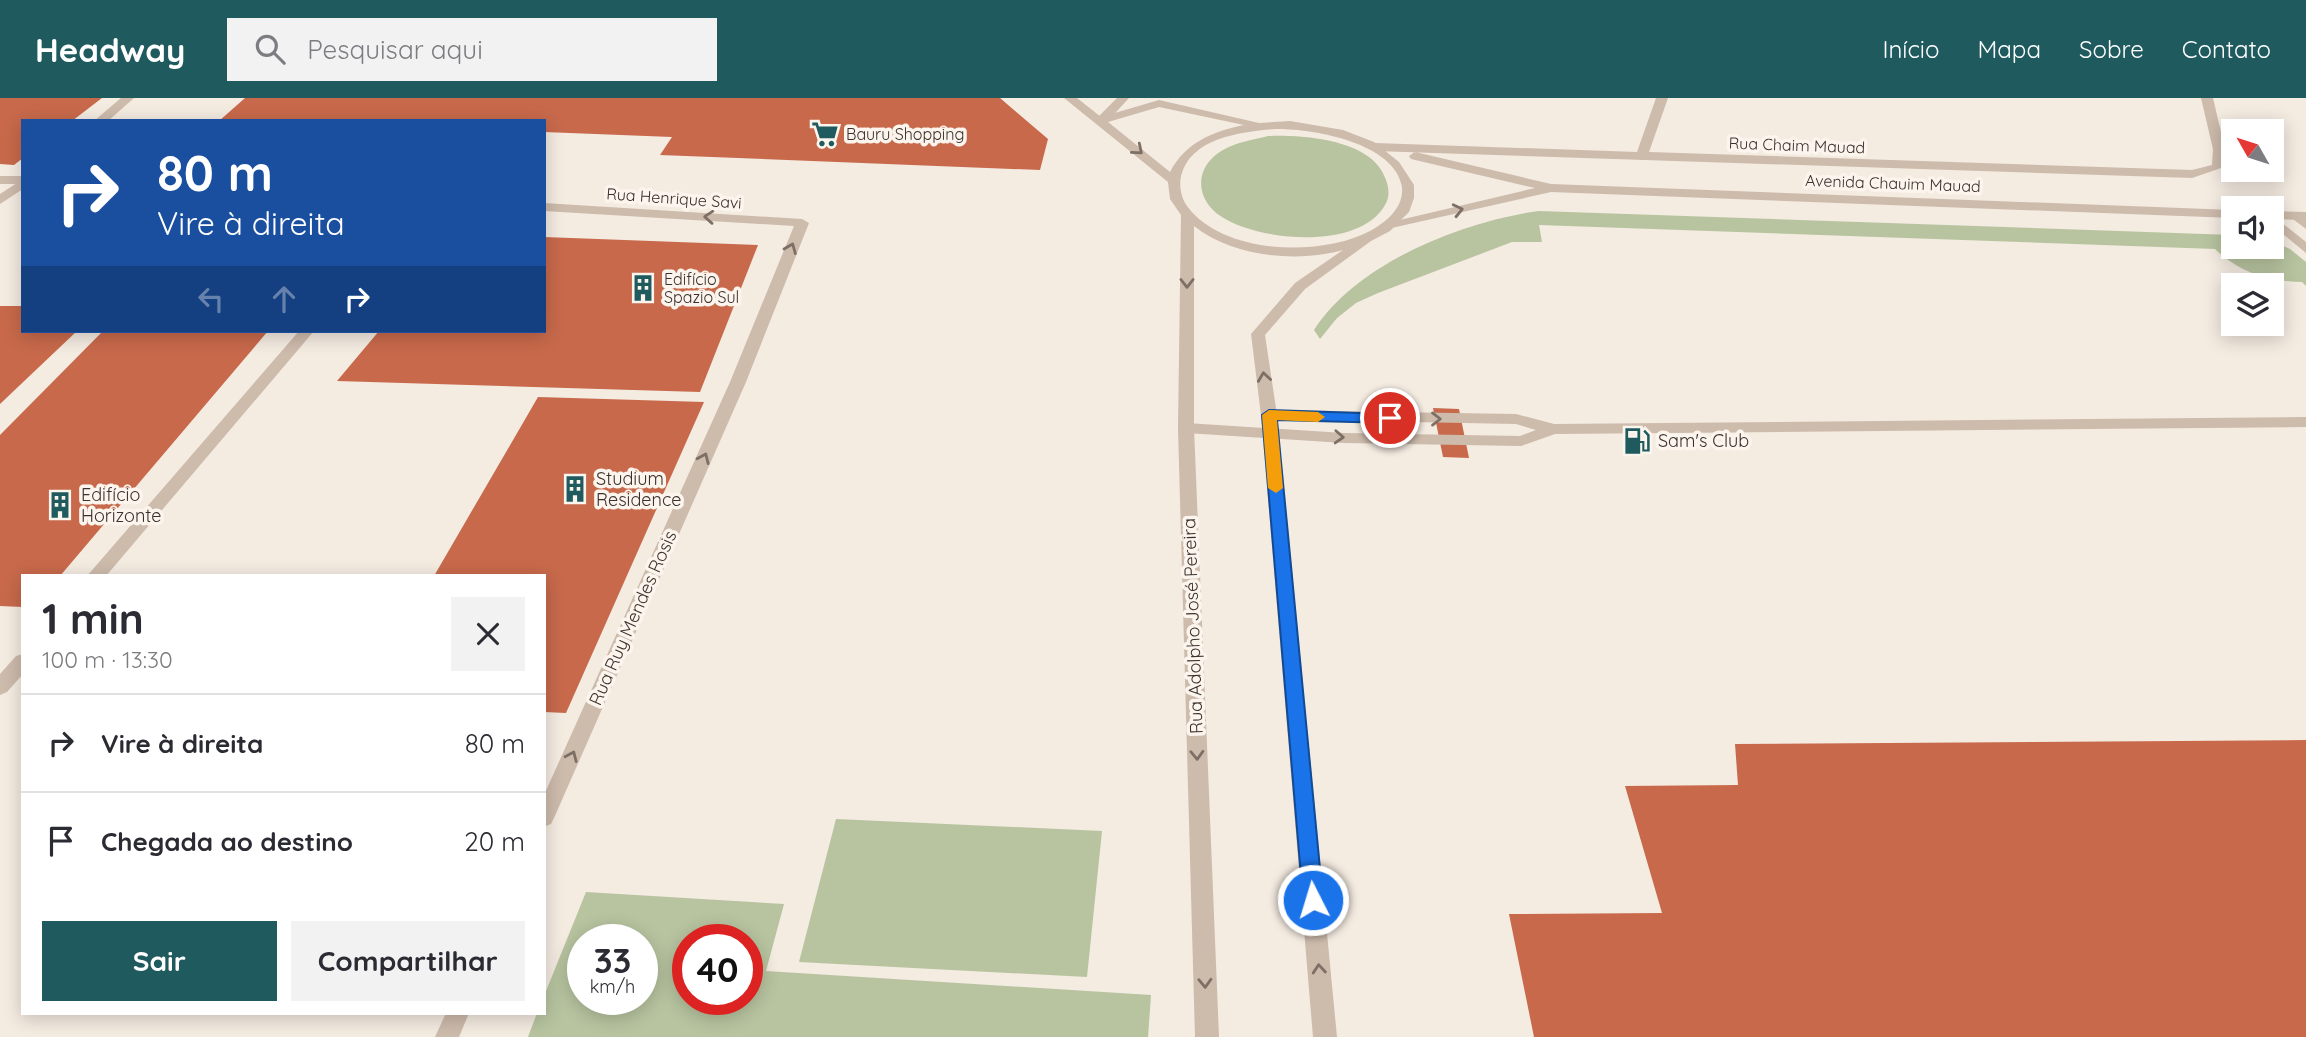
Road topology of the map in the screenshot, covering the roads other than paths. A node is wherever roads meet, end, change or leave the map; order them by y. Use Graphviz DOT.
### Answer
graph roads {
  1 [pos="128,98"];
  2 [pos="1070,98"];
  3 [pos="1123,98"];
  4 [pos="1662,98"];
  5 [pos="2207,98"];
  6 [pos="102,119"];
  7 [pos="1102,120"];
  8 [pos="1261,126"];
  9 [pos="1375,147"];
  10 [pos="1642,156"];
  11 [pos="0,180"];
  12 [pos="1173,180"];
  13 [pos="21,181"];
  14 [pos="21,183"];
  15 [pos="1551,188"];
  16 [pos="0,200"];
  17 [pos="546,207"];
  18 [pos="2221,214"];
  19 [pos="1187,215"];
  20 [pos="2284,218"];
  21 [pos="2303,219"];
  22 [pos="802,223"];
  23 [pos="1392,226"];
  24 [pos="2284,228"];
  25 [pos="1365,241"];
  26 [pos="2306,249"];
  27 [pos="305,333"];
  28 [pos="2306,422"];
  29 [pos="1270,424"];
  30 [pos="1186,428"];
  31 [pos="98,574"];
  32 [pos="21,663"];
  33 [pos="0,687"];
  34 [pos="546,814"];
  35 [pos="457,1015"];
  36 [pos="447,1037"];
  37 [pos="1207,1037"];
  38 [pos="1325,1037"];
  1 -- 6 [label="street"];
  2 -- 7 [label="street"];
  3 -- 7 [label="street"];
  4 -- 10 [label="street"];
  5 -- 10 [label="street, Rua Chaim Mauad"];
  7 -- 8 [label="street"];
  7 -- 12 [label="street, one-way"];
  8 -- 9 [label="street"];
  8 -- 12 [label="street"];
  9 -- 10 [label="street, Rua Chaim Mauad"];
  9 -- 15 [label="street, Avenida Chauim Mauad"];
  9 -- 23 [label="street"];
  11 -- 13 [label="street"];
  12 -- 19 [label="street"];
  14 -- 16 [label="street"];
  15 -- 18 [label="street, Avenida Chauim Mauad"];
  23 -- 15 [label="street, Avenida Chauim Mauad, one-way"];
  22 -- 17 [label="street, Rua Henrique Savi, one-way"];
  19 -- 25 [label="street"];
  19 -- 30 [label="street, Rua Adolpho José Pereira, one-way"];
  20 -- 21 [label="street"];
  34 -- 22 [label="street, Rua Ruy Mendes Rosis, one-way"];
  23 -- 25 [label="street, Avenida Chauim Mauad"];
  24 -- 26 [label="street"];
  29 -- 25 [label="street, one-way"];
  27 -- 31 [label="street"];
  29 -- 28 [label="street, one-way"];
  29 -- 30 [label="street"];
  38 -- 29 [label="street, one-way"];
  30 -- 37 [label="street, Rua Adolpho José Pereira, one-way"];
  32 -- 33 [label="street"];
  35 -- 36 [label="street"];
}
